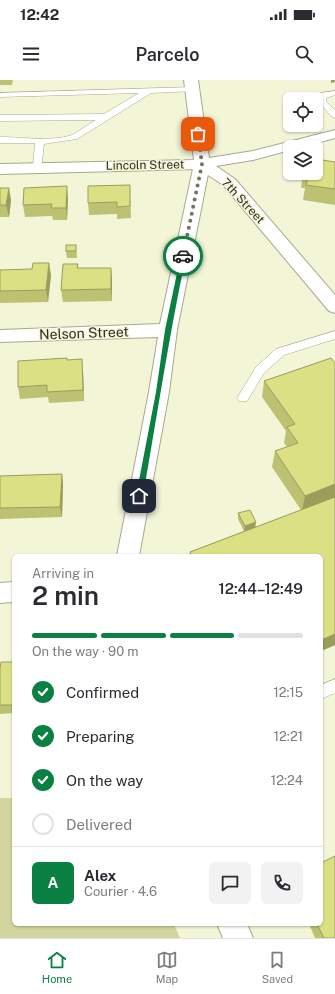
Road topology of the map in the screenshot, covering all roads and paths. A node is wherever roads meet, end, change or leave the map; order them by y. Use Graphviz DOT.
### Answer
graph roads {
  1 [pos="192,84"];
  2 [pos="148,90"];
  3 [pos="335,93"];
  4 [pos="0,95"];
  5 [pos="335,115"];
  6 [pos="106,117"];
  7 [pos="0,118"];
  8 [pos="335,134"];
  9 [pos="0,140"];
  10 [pos="40,142"];
  11 [pos="202,164"];
  12 [pos="38,168"];
  13 [pos="0,169"];
  14 [pos="335,307"];
  15 [pos="168,330"];
  16 [pos="335,335"];
  17 [pos="0,336"];
  18 [pos="243,398"];
  19 [pos="128,554"];
  20 [pos="12,592"];
  21 [pos="0,593"];
  22 [pos="335,686"];
  23 [pos="323,691"];
  24 [pos="233,926"];
  25 [pos="238,938"];
  1 -- 2 [label="lane"];
  1 -- 11 [label="street"];
  2 -- 4 [label="lane"];
  2 -- 6 [label="lane"];
  3 -- 5 [label="lane"];
  6 -- 7 [label="lane"];
  6 -- 10 [label="lane"];
  8 -- 11 [label="street, Lincoln Street"];
  9 -- 10 [label="lane"];
  10 -- 12 [label="lane"];
  11 -- 12 [label="street, Lincoln Street"];
  11 -- 14 [label="street, 7th Street"];
  11 -- 15 [label="street"];
  12 -- 13 [label="street, Lincoln Street"];
  15 -- 17 [label="street, Nelson Street"];
  15 -- 19 [label="street"];
  16 -- 18 [label="lane"];
  20 -- 21 [label="street"];
  22 -- 23 [label="lane"];
  24 -- 25 [label="street"];
}
